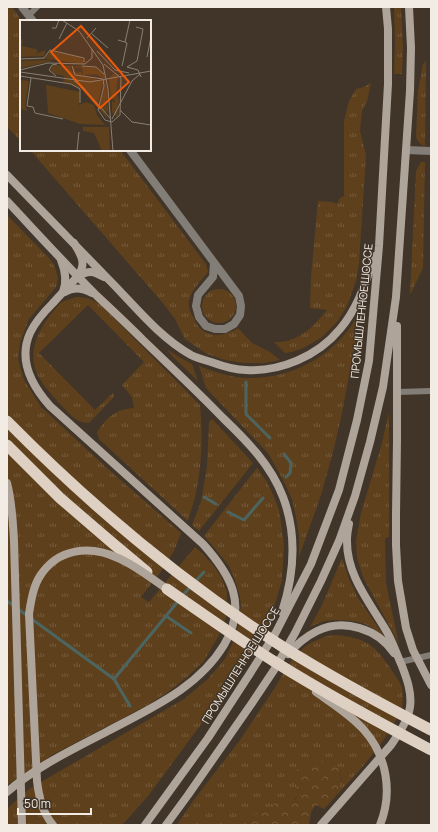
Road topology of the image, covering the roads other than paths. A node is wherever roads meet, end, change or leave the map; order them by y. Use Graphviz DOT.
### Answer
graph roads {
  1 [pos="22,7"];
  2 [pos="37,7"];
  3 [pos="386,7"];
  4 [pos="409,7"];
  5 [pos="31,18"];
  6 [pos="406,150"];
  7 [pos="131,151"];
  8 [pos="431,151"];
  9 [pos="7,175"];
  10 [pos="7,202"];
  11 [pos="74,243"];
  12 [pos="379,246"];
  13 [pos="60,257"];
  14 [pos="214,263"];
  15 [pos="78,276"];
  16 [pos="110,280"];
  17 [pos="61,294"];
  18 [pos="97,295"];
  19 [pos="396,298"];
  20 [pos="431,391"];
  21 [pos="397,392"];
  22 [pos="7,422"];
  23 [pos="7,445"];
  24 [pos="7,482"];
  25 [pos="355,496"];
  26 [pos="167,589"];
  27 [pos="275,634"];
  28 [pos="431,655"];
  29 [pos="400,662"];
  30 [pos="274,666"];
  31 [pos="431,685"];
  32 [pos="431,730"];
  33 [pos="431,750"];
  34 [pos="7,792"];
  35 [pos="188,795"];
  36 [pos="155,811"];
  37 [pos="22,825"];
  38 [pos="53,825"];
  39 [pos="139,825"];
  40 [pos="145,825"];
  41 [pos="166,825"];
  42 [pos="172,825"];
  43 [pos="321,825"];
  44 [pos="380,825"];
  1 -- 5 [label="street"];
  2 -- 5 [label="lane"];
  3 -- 12 [label="main road, ПРОМЫШЛЕННОЕ ШОССЕ"];
  4 -- 6 [label="main road"];
  6 -- 8 [label="street"];
  6 -- 19 [label="main road"];
  7 -- 14 [label="street"];
  9 -- 11 [label="main road"];
  10 -- 13 [label="main road"];
  11 -- 15 [label="main road"];
  11 -- 16 [label="main road"];
  12 -- 16 [label="main road"];
  12 -- 27 [label="main road, ПРОМЫШЛЕННОЕ ШОССЕ"];
  13 -- 15 [label="main road"];
  13 -- 17 [label="main road"];
  14 -- 14 [label="street"];
  15 -- 16 [label="main road"];
  15 -- 17 [label="main road"];
  15 -- 18 [label="main road"];
  17 -- 18 [label="main road"];
  17 -- 34 [label="main road"];
  18 -- 27 [label="main road"];
  19 -- 21 [label="main road"];
  19 -- 25 [label="main road"];
  20 -- 21 [label="lane"];
  21 -- 31 [label="main road, bridge"];
  22 -- 32 [label="highway, bridge"];
  23 -- 26 [label="highway, bridge"];
  24 -- 37 [label="main road, bridge"];
  25 -- 29 [label="main road"];
  25 -- 30 [label="main road"];
  26 -- 30 [label="highway, bridge"];
  26 -- 38 [label="main road, bridge"];
  27 -- 36 [label="main road, ПРОМЫШЛЕННОЕ ШОССЕ"];
  28 -- 29 [label="lane"];
  29 -- 30 [label="main road"];
  29 -- 43 [label="main road"];
  30 -- 33 [label="highway, bridge"];
  30 -- 35 [label="main road"];
  30 -- 44 [label="main road, bridge"];
  35 -- 41 [label="main road"];
  35 -- 42 [label="main road"];
  36 -- 39 [label="main road"];
  36 -- 40 [label="main road, ПРОМЫШЛЕННОЕ ШОССЕ"];
}
